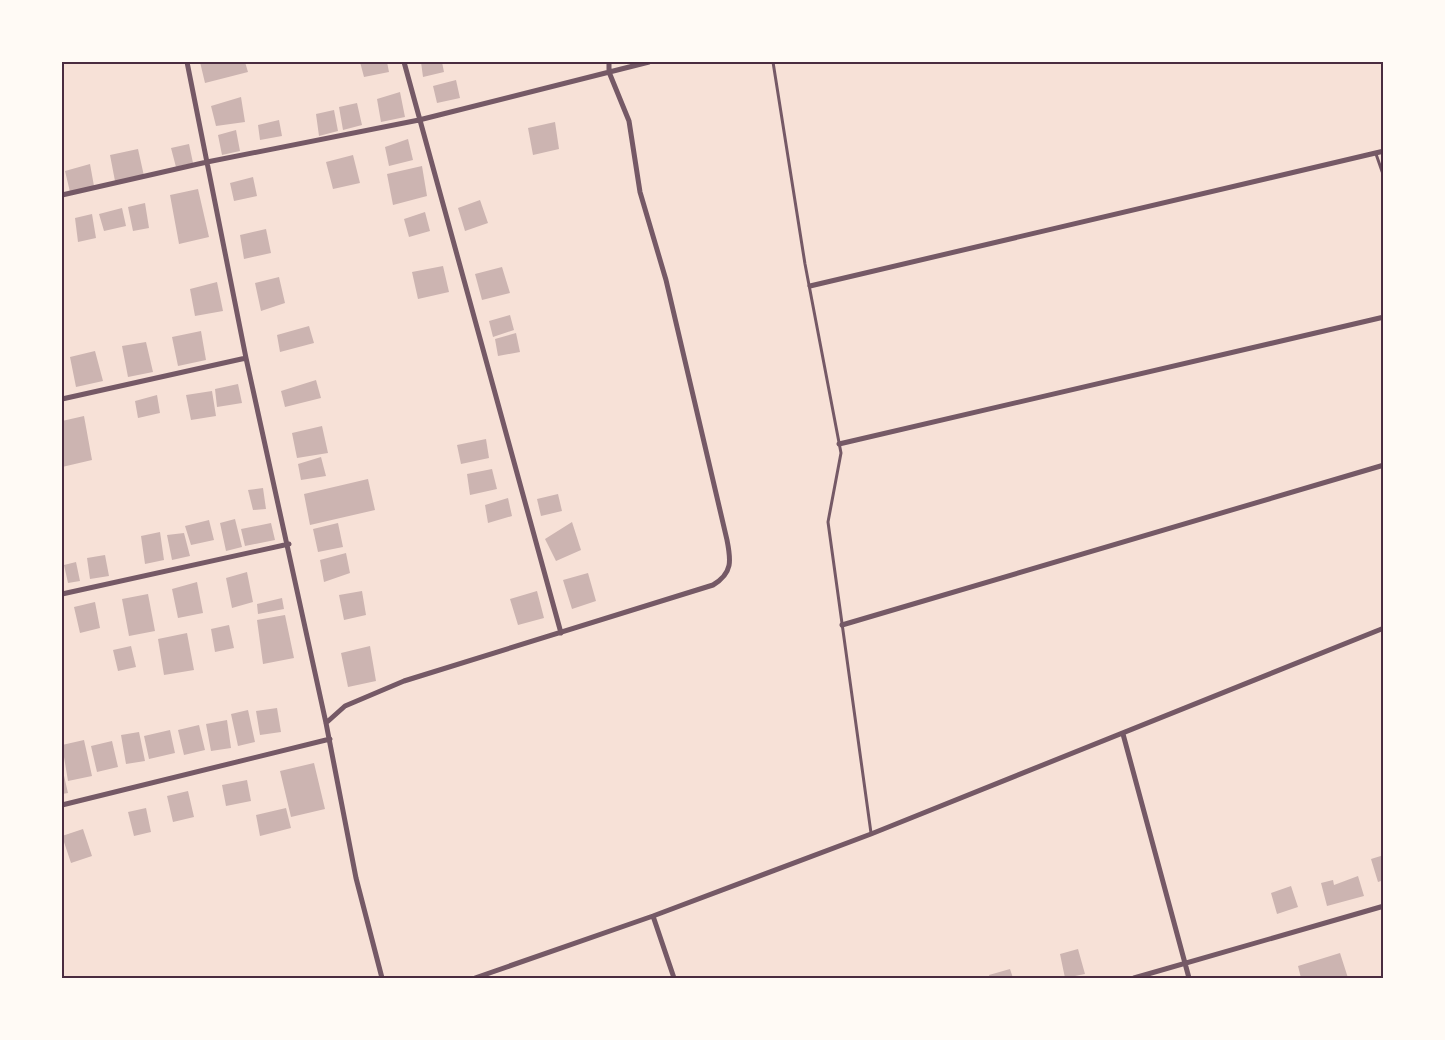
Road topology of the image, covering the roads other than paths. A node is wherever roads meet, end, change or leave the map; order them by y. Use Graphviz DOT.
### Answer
graph roads {
  1 [pos="187,62"];
  2 [pos="404,62"];
  3 [pos="609,62"];
  4 [pos="649,62"];
  5 [pos="773,62"];
  6 [pos="609,72"];
  7 [pos="419,120"];
  8 [pos="1383,151"];
  9 [pos="1376,154"];
  10 [pos="207,162"];
  11 [pos="1383,177"];
  12 [pos="62,195"];
  13 [pos="810,286"];
  14 [pos="1383,316"];
  15 [pos="246,358"];
  16 [pos="62,399"];
  17 [pos="839,444"];
  18 [pos="1383,465"];
  19 [pos="289,544"];
  20 [pos="62,594"];
  21 [pos="842,625"];
  22 [pos="1383,628"];
  23 [pos="561,633"];
  24 [pos="326,723"];
  25 [pos="1123,734"];
  26 [pos="330,739"];
  27 [pos="62,805"];
  28 [pos="871,834"];
  29 [pos="1383,906"];
  30 [pos="654,916"];
  31 [pos="1185,964"];
  32 [pos="382,978"];
  33 [pos="475,978"];
  34 [pos="674,978"];
  35 [pos="1134,978"];
  36 [pos="1189,978"];
  1 -- 10 [label="street"];
  2 -- 7 [label="street"];
  3 -- 6 [label="street"];
  4 -- 6 [label="street"];
  5 -- 13 [label="lane"];
  6 -- 7 [label="street"];
  6 -- 23 [label="street"];
  7 -- 10 [label="street"];
  7 -- 23 [label="street"];
  8 -- 9 [label="street"];
  9 -- 11 [label="lane"];
  9 -- 13 [label="street"];
  10 -- 12 [label="street"];
  10 -- 15 [label="street"];
  13 -- 17 [label="lane"];
  14 -- 17 [label="street"];
  15 -- 16 [label="street"];
  15 -- 19 [label="street"];
  17 -- 21 [label="lane"];
  18 -- 21 [label="street"];
  19 -- 20 [label="street"];
  19 -- 24 [label="street"];
  21 -- 28 [label="lane"];
  22 -- 25 [label="street"];
  23 -- 24 [label="street"];
  24 -- 26 [label="street"];
  25 -- 28 [label="street"];
  25 -- 31 [label="street"];
  26 -- 27 [label="street"];
  26 -- 32 [label="street"];
  28 -- 30 [label="street"];
  29 -- 31 [label="street"];
  30 -- 33 [label="street"];
  30 -- 34 [label="street"];
  31 -- 35 [label="street"];
  31 -- 36 [label="street"];
}
